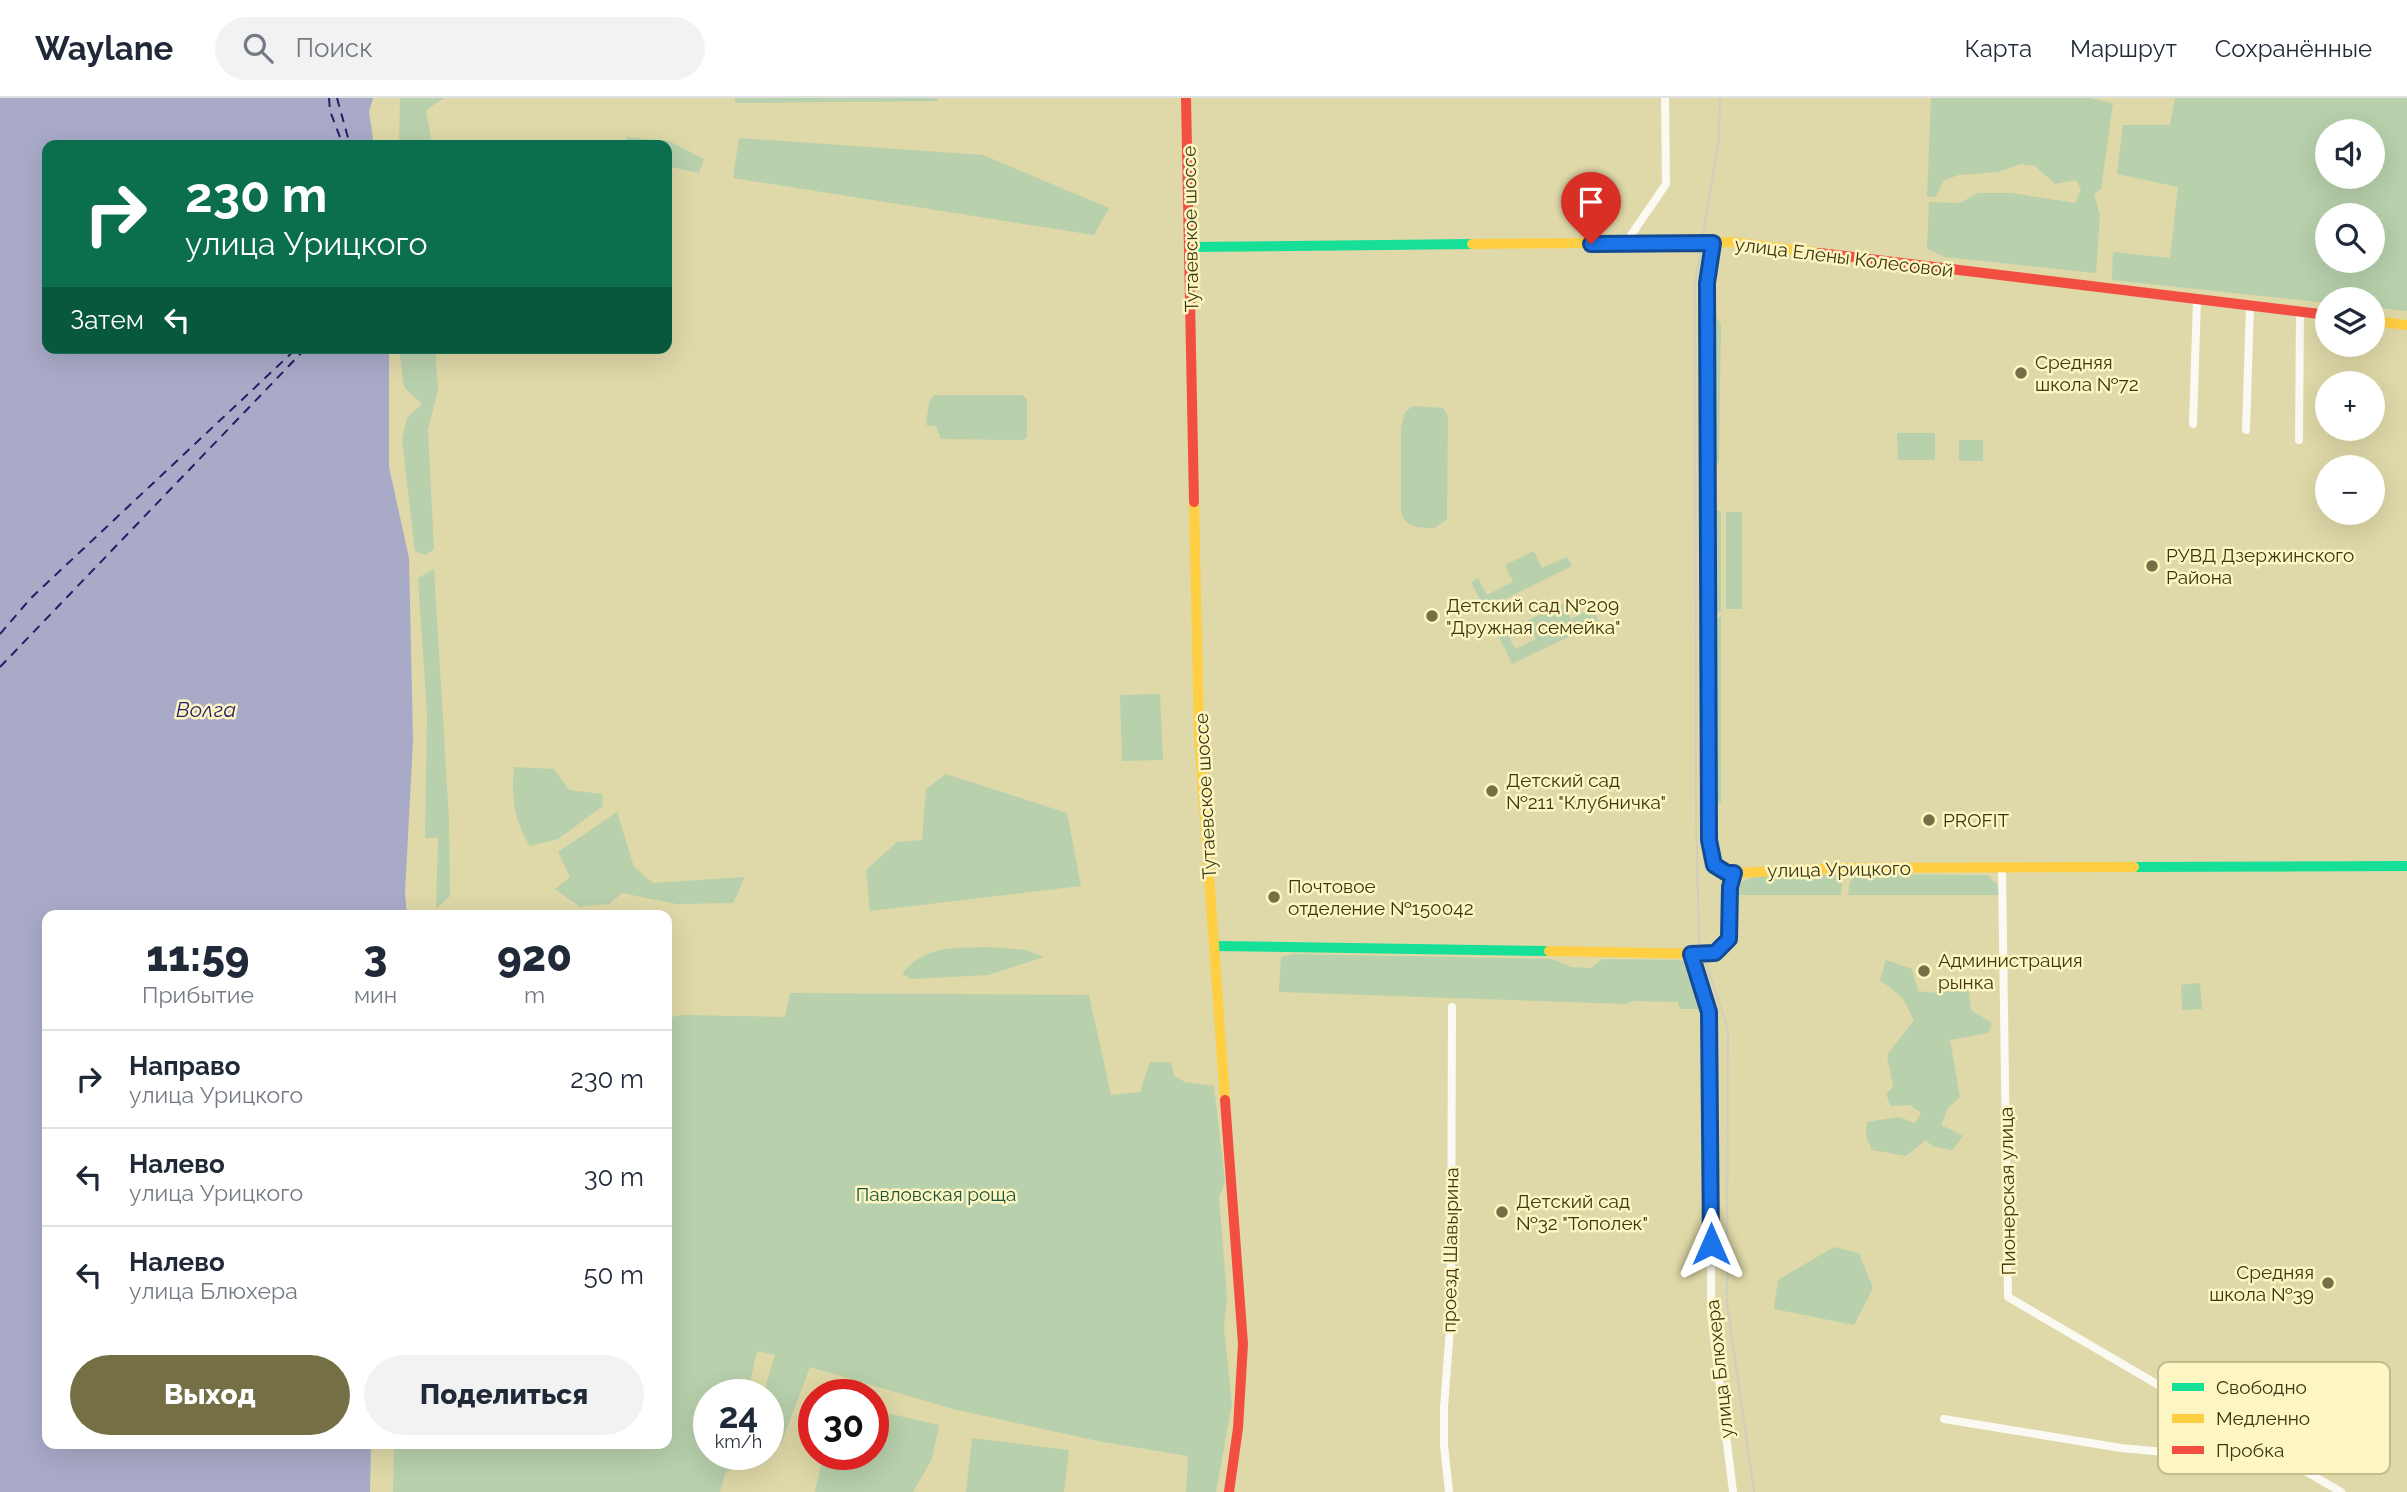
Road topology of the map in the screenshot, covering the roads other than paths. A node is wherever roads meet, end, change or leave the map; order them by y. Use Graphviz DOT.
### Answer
graph roads {
  1 [pos="1186,98"];
  2 [pos="1665,98"];
  3 [pos="1713,243"];
  4 [pos="1625,244"];
  5 [pos="1190,247"];
  6 [pos="2197,299"];
  7 [pos="2250,306"];
  8 [pos="2300,312"];
  9 [pos="2315,314"];
  10 [pos="2385,322"];
  11 [pos="2407,325"];
  12 [pos="2193,424"];
  13 [pos="2246,430"];
  14 [pos="2299,440"];
  15 [pos="2407,866"];
  16 [pos="2002,868"];
  17 [pos="1734,873"];
  18 [pos="1215,946"];
  19 [pos="1691,954"];
  20 [pos="1452,1007"];
  21 [pos="2158,1386"];
  22 [pos="1944,1419"];
  23 [pos="2158,1451"];
  24 [pos="2309,1474"];
  25 [pos="1229,1492"];
  26 [pos="1450,1492"];
  27 [pos="1733,1492"];
  28 [pos="2341,1492"];
  1 -- 5 [label="street, Тутаевское шоссе"];
  2 -- 4 [label="street"];
  3 -- 4 [label="street, улица Елены Колесовой"];
  3 -- 6 [label="street, улица Елены Колесовой"];
  3 -- 17 [label="street"];
  4 -- 5 [label="street, улица Елены Колесовой"];
  5 -- 18 [label="street, Тутаевское шоссе"];
  6 -- 7 [label="street, улица Елены Колесовой"];
  6 -- 12 [label="street"];
  7 -- 8 [label="street, улица Елены Колесовой"];
  7 -- 13 [label="street"];
  8 -- 9 [label="street, улица Елены Колесовой"];
  8 -- 14 [label="street"];
  10 -- 11 [label="street"];
  15 -- 16 [label="street, улица Урицкого"];
  16 -- 17 [label="street, улица Урицкого"];
  16 -- 21 [label="street, Пионерская улица"];
  17 -- 19 [label="street"];
  18 -- 19 [label="street"];
  18 -- 25 [label="street, Тутаевское шоссе"];
  19 -- 27 [label="street, улица Блюхера"];
  20 -- 26 [label="street, проезд Шавырина"];
  22 -- 23 [label="street"];
  24 -- 28 [label="street, Пионерская улица"];
}
